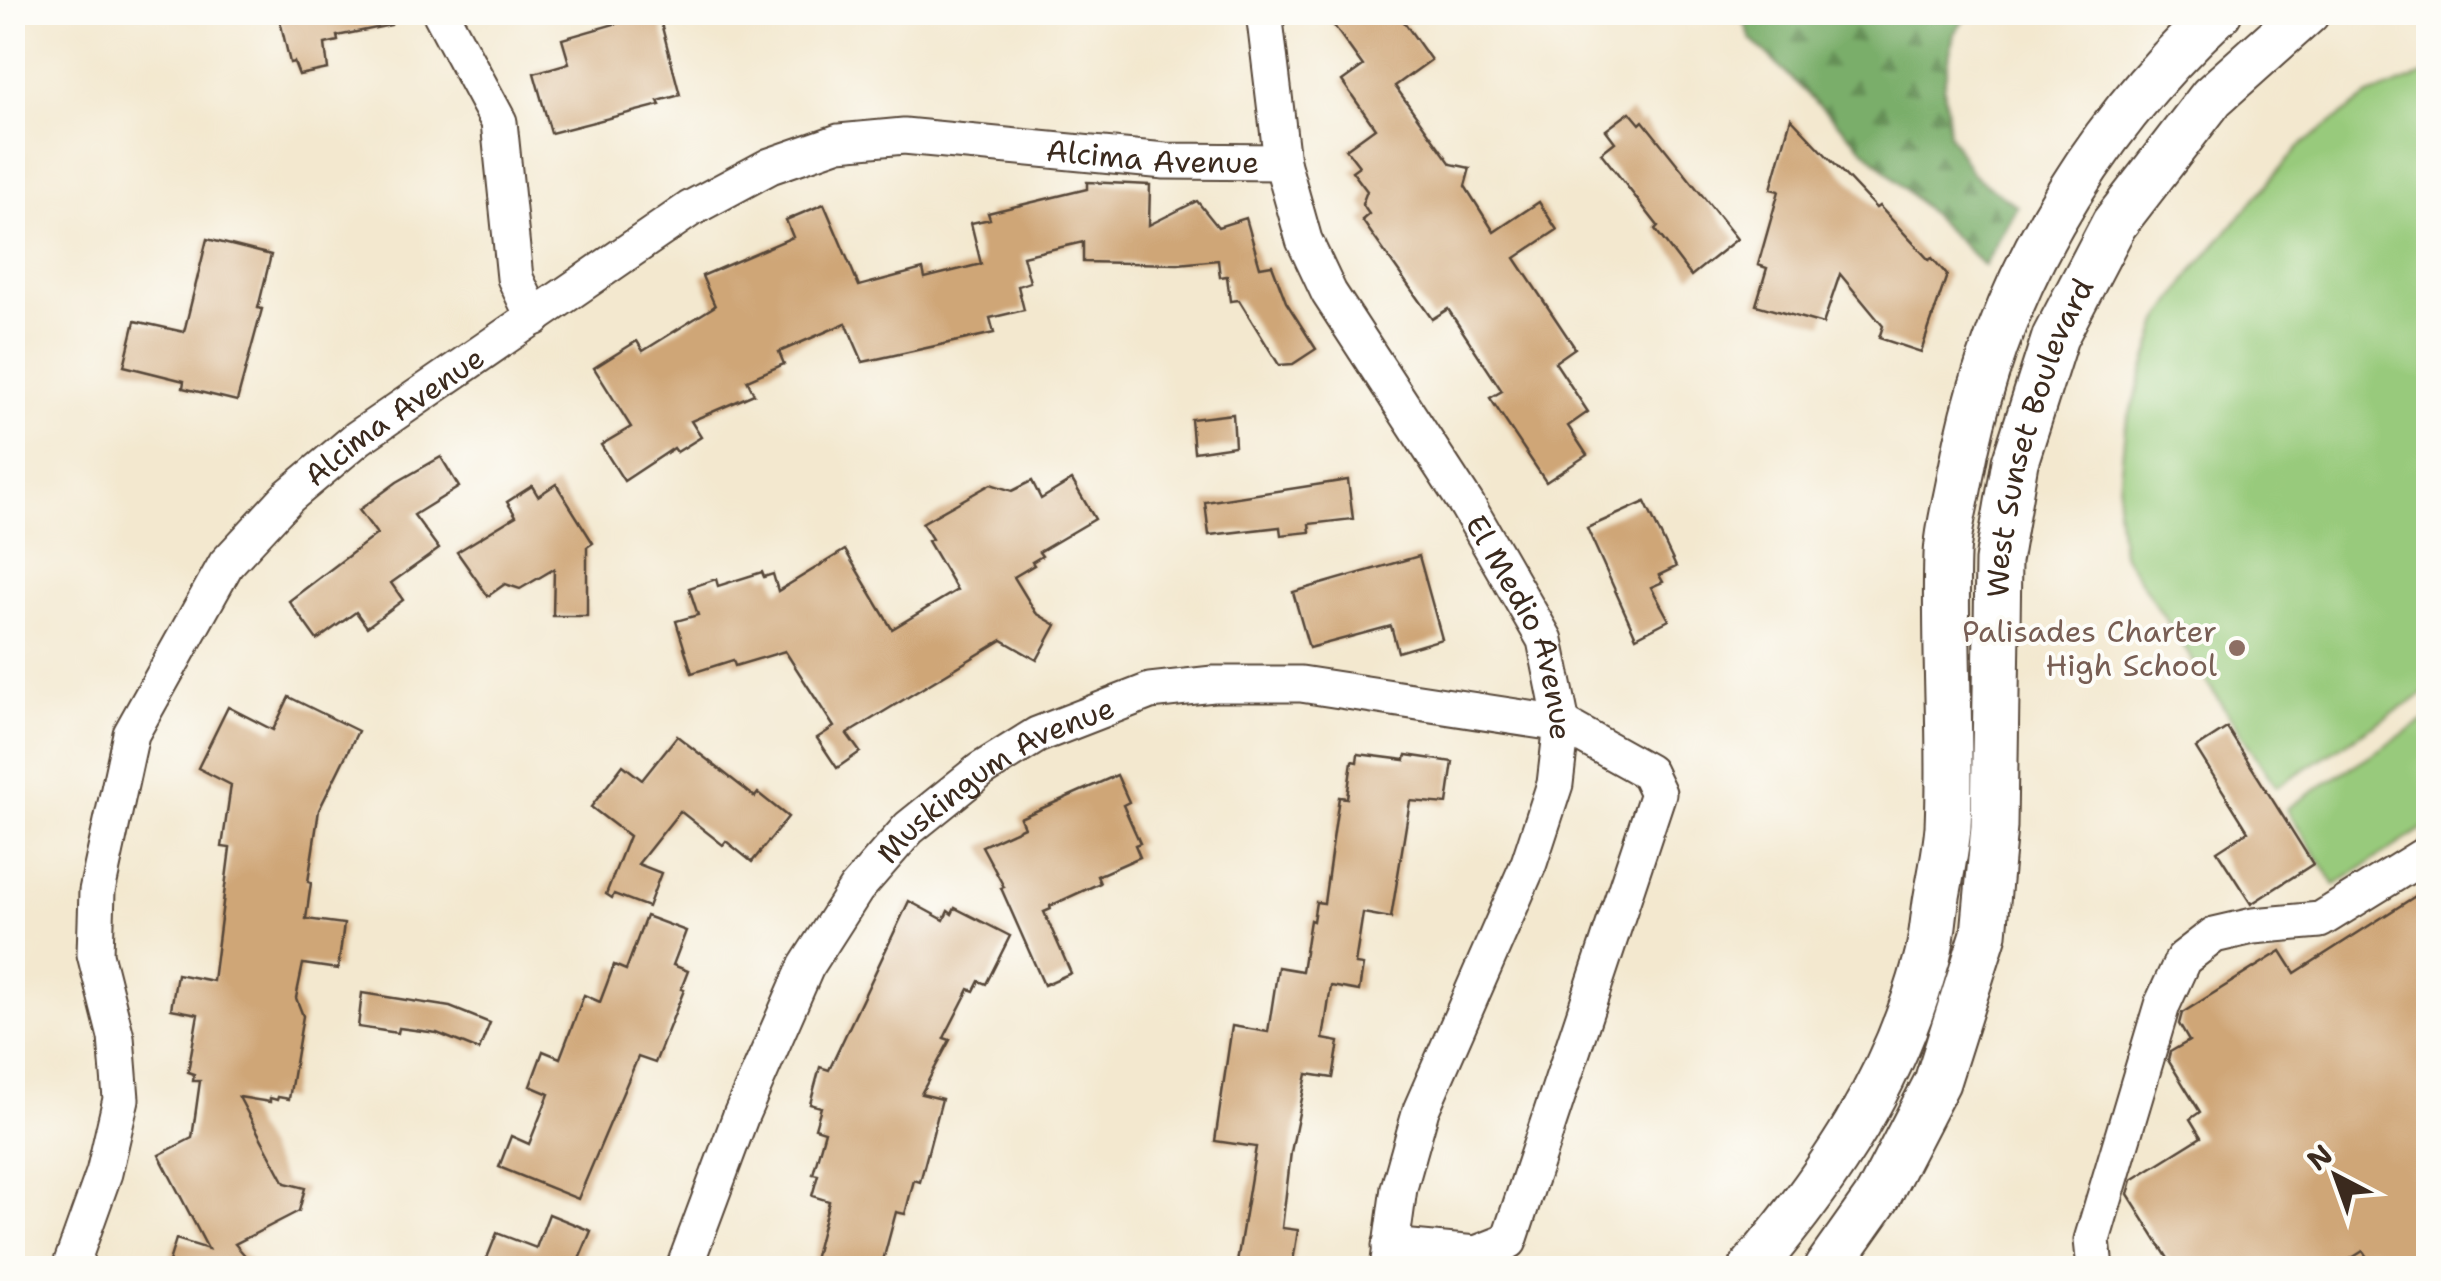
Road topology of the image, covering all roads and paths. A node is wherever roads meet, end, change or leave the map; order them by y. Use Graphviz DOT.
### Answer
graph roads {
  1 [pos="440,12"];
  2 [pos="1264,12"];
  3 [pos="2219,12"];
  4 [pos="2307,12"];
  5 [pos="1282,162"];
  6 [pos="534,318"];
  7 [pos="1562,724"];
  8 [pos="2428,853"];
  9 [pos="1389,1257"];
  10 [pos="70,1268"];
  11 [pos="684,1268"];
  12 [pos="1752,1268"];
  13 [pos="1827,1268"];
  14 [pos="2095,1268"];
  1 -- 6 [label="street"];
  2 -- 5 [label="street, El Medio Avenue"];
  3 -- 12 [label="main road, West Sunset Boulevard"];
  4 -- 13 [label="main road, West Sunset Boulevard"];
  5 -- 6 [label="street, Alcima Avenue"];
  5 -- 7 [label="street, El Medio Avenue"];
  6 -- 10 [label="street, Alcima Avenue"];
  7 -- 9 [label="street, El Medio Avenue"];
  7 -- 9 [label="street"];
  7 -- 11 [label="street, Muskingum Avenue"];
  8 -- 14 [label="street"];
}
